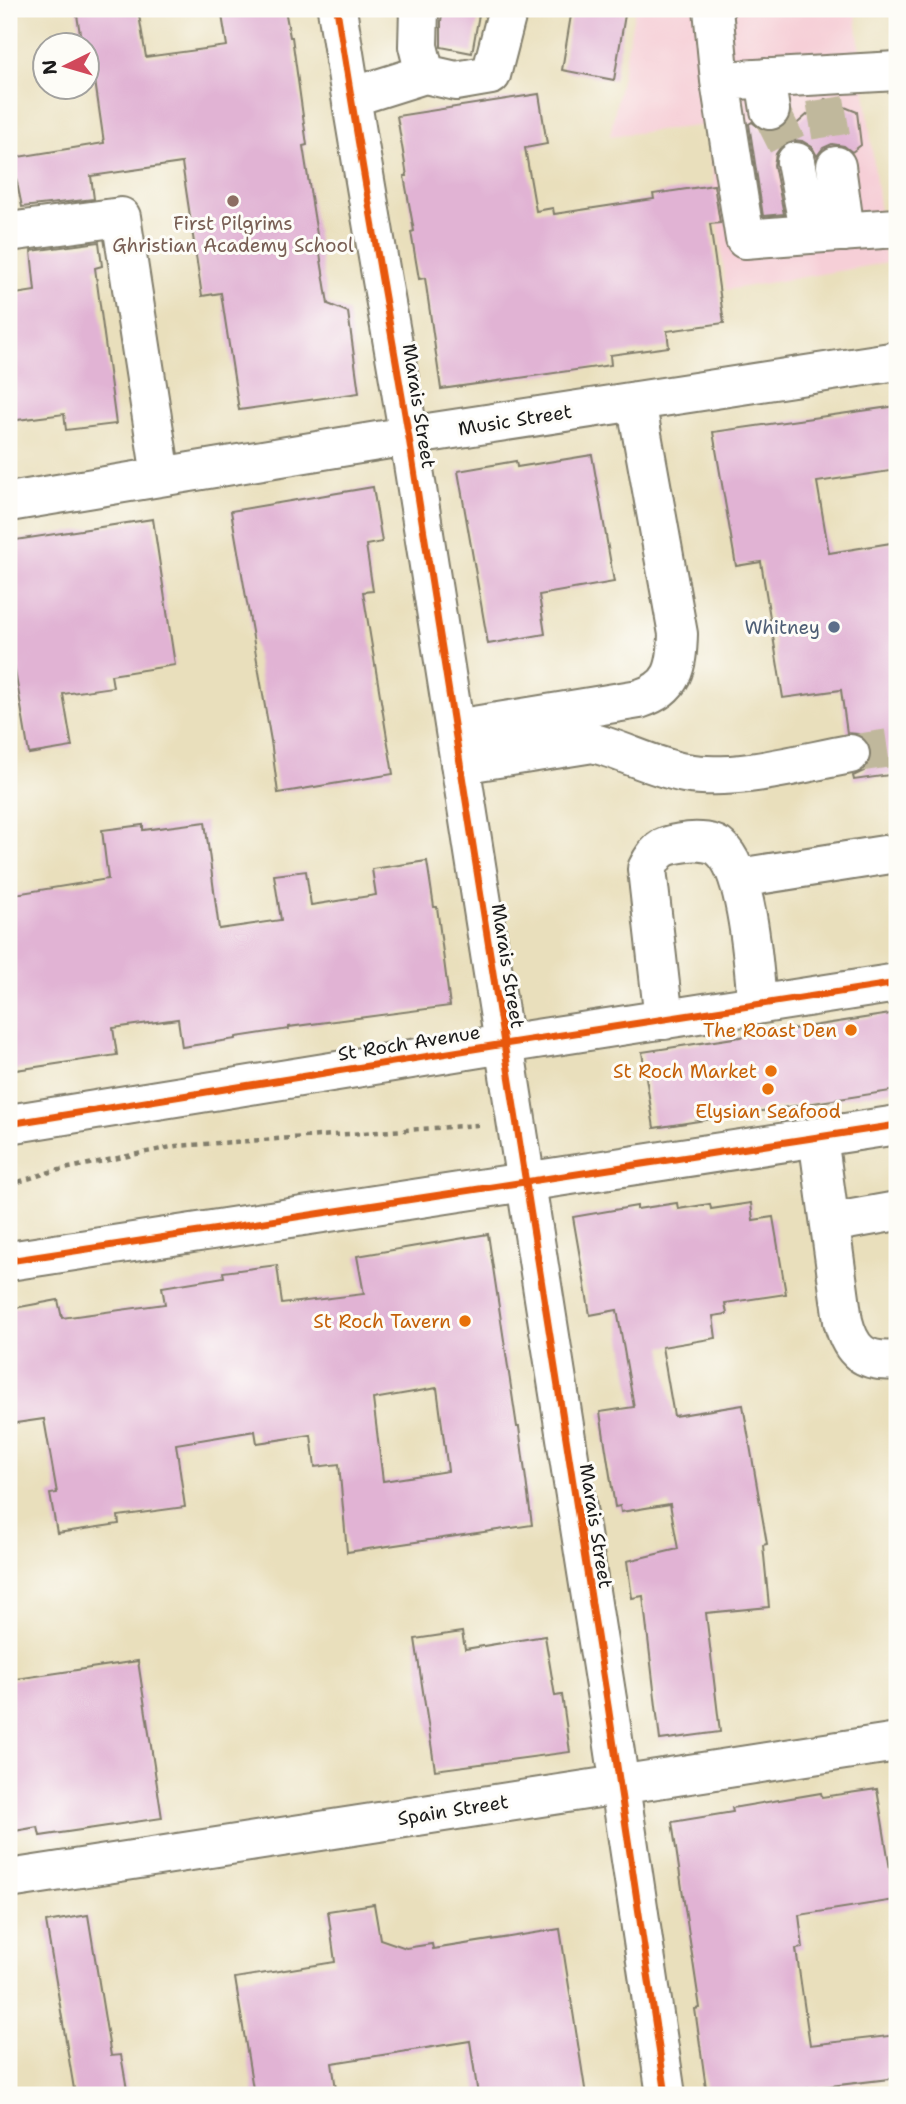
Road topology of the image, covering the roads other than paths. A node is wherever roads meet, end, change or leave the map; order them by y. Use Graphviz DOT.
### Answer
graph roads {
  1 [pos="337,9"];
  2 [pos="419,9"];
  3 [pos="508,9"];
  4 [pos="713,9"];
  5 [pos="897,71"];
  6 [pos="425,74"];
  7 [pos="720,81"];
  8 [pos="352,97"];
  9 [pos="796,162"];
  10 [pos="836,166"];
  11 [pos="897,228"];
  12 [pos="9,232"];
  13 [pos="828,233"];
  14 [pos="897,360"];
  15 [pos="636,401"];
  16 [pos="408,436"];
  17 [pos="161,476"];
  18 [pos="9,502"];
  19 [pos="457,747"];
  20 [pos="850,754"];
  21 [pos="897,853"];
  22 [pos="739,878"];
  23 [pos="897,983"];
  24 [pos="757,1005"];
  25 [pos="664,1020"];
  26 [pos="504,1044"];
  27 [pos="9,1124"];
  28 [pos="897,1125"];
  29 [pos="817,1137"];
  30 [pos="525,1182"];
  31 [pos="897,1211"];
  32 [pos="830,1223"];
  33 [pos="9,1261"];
  34 [pos="897,1360"];
  35 [pos="897,1742"];
  36 [pos="620,1784"];
  37 [pos="9,1879"];
  38 [pos="666,2095"];
  1 -- 8 [label="street, Marais Street"];
  2 -- 6 [label="street"];
  3 -- 6 [label="street"];
  4 -- 7 [label="street"];
  5 -- 7 [label="street"];
  6 -- 8 [label="street"];
  7 -- 13 [label="street"];
  8 -- 16 [label="street, Marais Street"];
  9 -- 13 [label="street"];
  10 -- 13 [label="street"];
  11 -- 13 [label="street"];
  12 -- 17 [label="street"];
  14 -- 15 [label="street, Music Street"];
  15 -- 16 [label="street, Music Street"];
  15 -- 19 [label="street"];
  16 -- 17 [label="street, Music Street"];
  16 -- 19 [label="street, Marais Street"];
  17 -- 18 [label="street, Music Street"];
  19 -- 20 [label="street"];
  19 -- 26 [label="street, Marais Street"];
  21 -- 22 [label="street"];
  22 -- 24 [label="street"];
  22 -- 25 [label="street"];
  23 -- 24 [label="street, St Roch Avenue"];
  24 -- 25 [label="street, St Roch Avenue"];
  25 -- 26 [label="street, St Roch Avenue"];
  26 -- 27 [label="street, St Roch Avenue"];
  26 -- 30 [label="street, Marais Street"];
  28 -- 29 [label="street"];
  29 -- 30 [label="street"];
  29 -- 32 [label="street"];
  30 -- 33 [label="street"];
  30 -- 36 [label="street, Marais Street"];
  31 -- 32 [label="street"];
  32 -- 34 [label="street"];
  35 -- 36 [label="street, Spain Street"];
  36 -- 37 [label="street, Spain Street"];
  36 -- 38 [label="street, Marais Street"];
}
